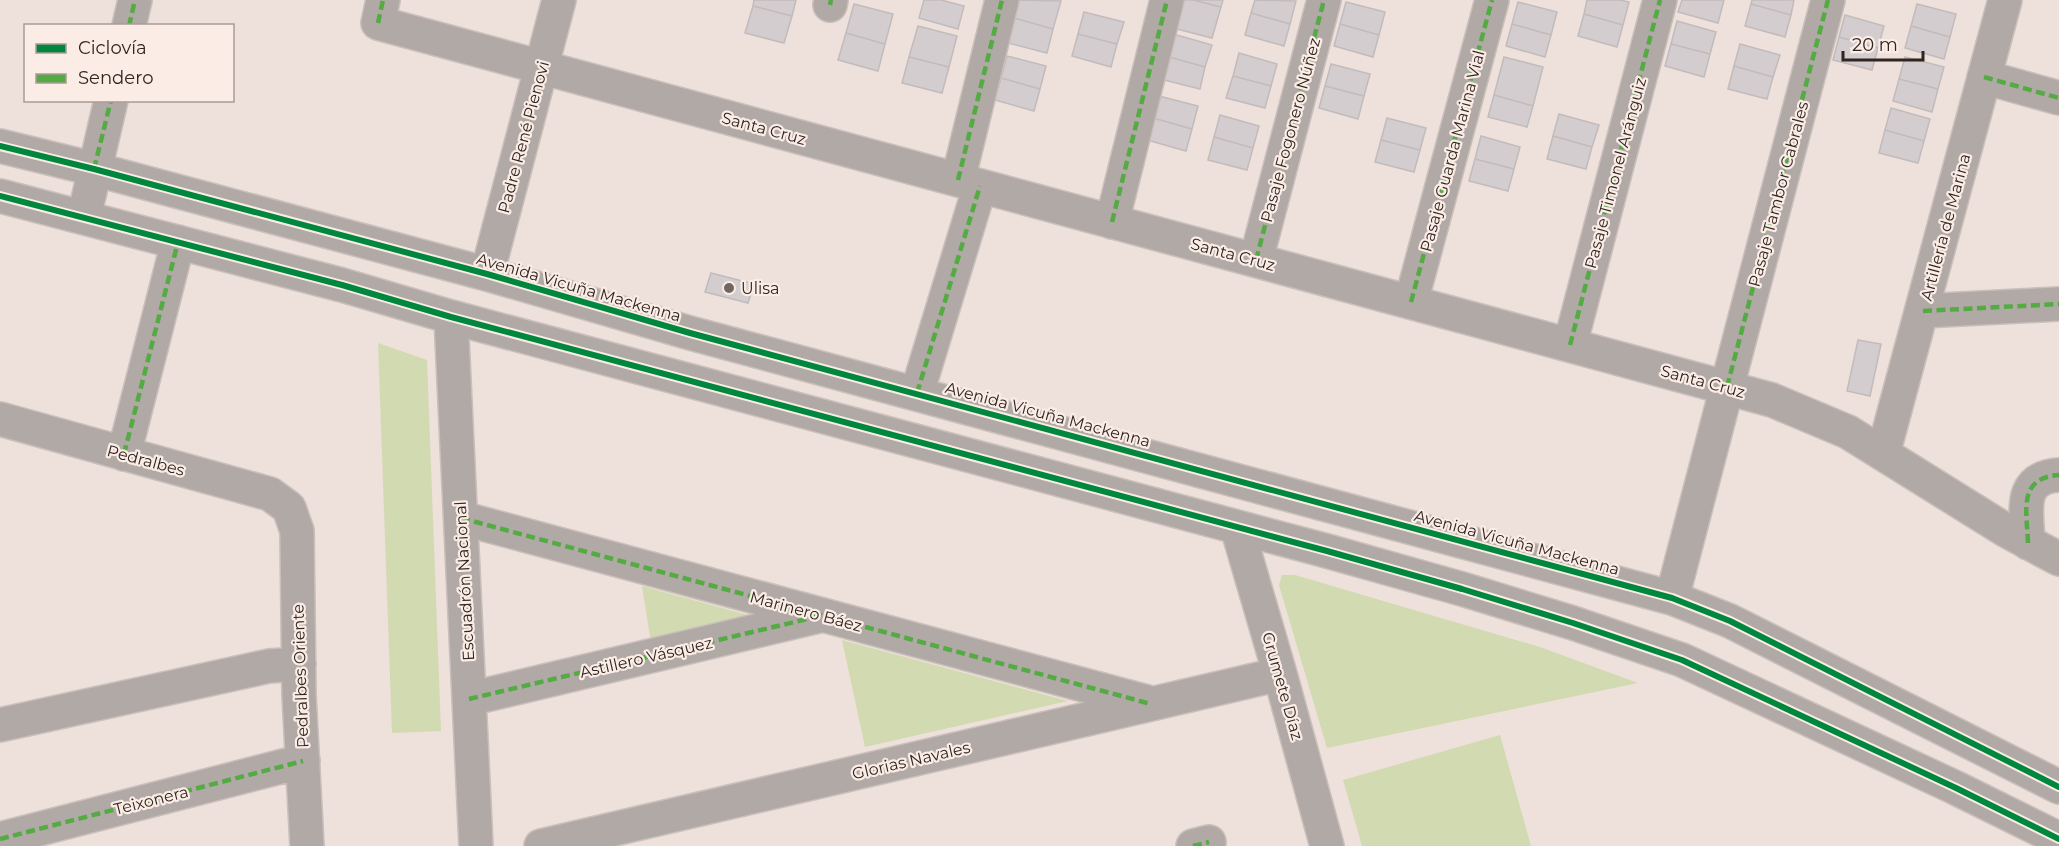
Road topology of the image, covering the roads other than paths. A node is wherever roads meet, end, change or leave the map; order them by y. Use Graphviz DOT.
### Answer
graph roads {
  1 [pos="135,0"];
  2 [pos="559,0"];
  3 [pos="1002,0"];
  4 [pos="1167,0"];
  5 [pos="1324,0"];
  6 [pos="1492,0"];
  7 [pos="1660,0"];
  8 [pos="1828,0"];
  9 [pos="2005,0"];
  10 [pos="380,12"];
  11 [pos="129,24"];
  12 [pos="542,67"];
  13 [pos="1984,76"];
  14 [pos="2059,98"];
  15 [pos="111,102"];
  16 [pos="0,146"];
  17 [pos="94,169"];
  18 [pos="969,183"];
  19 [pos="0,196"];
  20 [pos="84,217"];
  21 [pos="1112,222"];
  22 [pos="353,238"];
  23 [pos="178,242"];
  24 [pos="1256,260"];
  25 [pos="487,274"];
  26 [pos="342,285"];
  27 [pos="1412,302"];
  28 [pos="2059,304"];
  29 [pos="1923,310"];
  30 [pos="452,316"];
  31 [pos="690,333"];
  32 [pos="1570,345"];
  33 [pos="677,376"];
  34 [pos="1728,387"];
  35 [pos="917,393"];
  36 [pos="0,419"];
  37 [pos="124,454"];
  38 [pos="1883,454"];
  39 [pos="2059,475"];
  40 [pos="289,508"];
  41 [pos="461,518"];
  42 [pos="1237,527"];
  43 [pos="2028,543"];
  44 [pos="2059,559"];
  45 [pos="1672,598"];
  46 [pos="823,615"];
  47 [pos="299,664"];
  48 [pos="1280,674"];
  49 [pos="469,699"];
  50 [pos="1151,704"];
  51 [pos="0,725"];
  52 [pos="303,761"];
  53 [pos="2059,787"];
  54 [pos="0,839"];
  55 [pos="2059,839"];
  56 [pos="307,846"];
  57 [pos="476,846"];
  58 [pos="542,846"];
  59 [pos="1327,846"];
  1 -- 11 [label="street"];
  2 -- 12 [label="street, Padre René Pienovi"];
  3 -- 18 [label="street"];
  4 -- 21 [label="street"];
  5 -- 24 [label="street, Pasaje Fogonero Núñez"];
  6 -- 27 [label="street, Pasaje Guarda Marina Vial"];
  7 -- 32 [label="street, Pasaje Timonel Aránguiz"];
  8 -- 34 [label="street, Pasaje Tambor Cabrales"];
  9 -- 13 [label="street, Artillería de Marina"];
  10 -- 12 [label="street, Santa Cruz"];
  12 -- 18 [label="street, Santa Cruz"];
  12 -- 25 [label="street, Padre René Pienovi"];
  13 -- 14 [label="street"];
  13 -- 29 [label="street, Artillería de Marina"];
  15 -- 17 [label="street"];
  16 -- 17 [label="street, Avenida Vicuña Mackenna"];
  17 -- 20 [label="street"];
  17 -- 22 [label="street, Avenida Vicuña Mackenna"];
  18 -- 21 [label="street, Santa Cruz"];
  18 -- 35 [label="street"];
  19 -- 20 [label="street"];
  20 -- 23 [label="street"];
  21 -- 24 [label="street, Santa Cruz"];
  22 -- 25 [label="street, Avenida Vicuña Mackenna"];
  22 -- 26 [label="street"];
  23 -- 26 [label="street"];
  23 -- 37 [label="street"];
  24 -- 27 [label="street, Santa Cruz"];
  25 -- 31 [label="street, Avenida Vicuña Mackenna"];
  26 -- 30 [label="street"];
  27 -- 32 [label="street, Santa Cruz"];
  28 -- 29 [label="street"];
  29 -- 38 [label="street, Artillería de Marina"];
  30 -- 33 [label="street"];
  30 -- 41 [label="street, Escuadrón Nacional"];
  31 -- 33 [label="street"];
  31 -- 35 [label="street, Avenida Vicuña Mackenna"];
  32 -- 34 [label="street, Santa Cruz"];
  33 -- 42 [label="street"];
  34 -- 38 [label="street, Santa Cruz"];
  34 -- 45 [label="street, Pasaje Tambor Cabrales"];
  35 -- 45 [label="street, Avenida Vicuña Mackenna"];
  36 -- 37 [label="street, Pedralbes"];
  37 -- 40 [label="street, Pedralbes"];
  38 -- 43 [label="street, Santa Cruz"];
  39 -- 43 [label="street"];
  40 -- 47 [label="street, Pedralbes Oriente"];
  41 -- 46 [label="street, Marinero Báez"];
  41 -- 49 [label="street, Escuadrón Nacional"];
  42 -- 48 [label="street, Grumete Díaz"];
  42 -- 55 [label="street"];
  43 -- 44 [label="street, Santa Cruz"];
  45 -- 53 [label="street, Avenida Vicuña Mackenna"];
  46 -- 49 [label="street, Astillero Vásquez"];
  46 -- 50 [label="street, Marinero Báez"];
  47 -- 51 [label="street"];
  47 -- 52 [label="street, Pedralbes Oriente"];
  48 -- 50 [label="street, Glorias Navales"];
  48 -- 59 [label="street, Grumete Díaz"];
  49 -- 57 [label="street, Escuadrón Nacional"];
  50 -- 58 [label="street, Glorias Navales"];
  52 -- 54 [label="street, Teixonera"];
  52 -- 56 [label="street, Pedralbes Oriente"];
}
